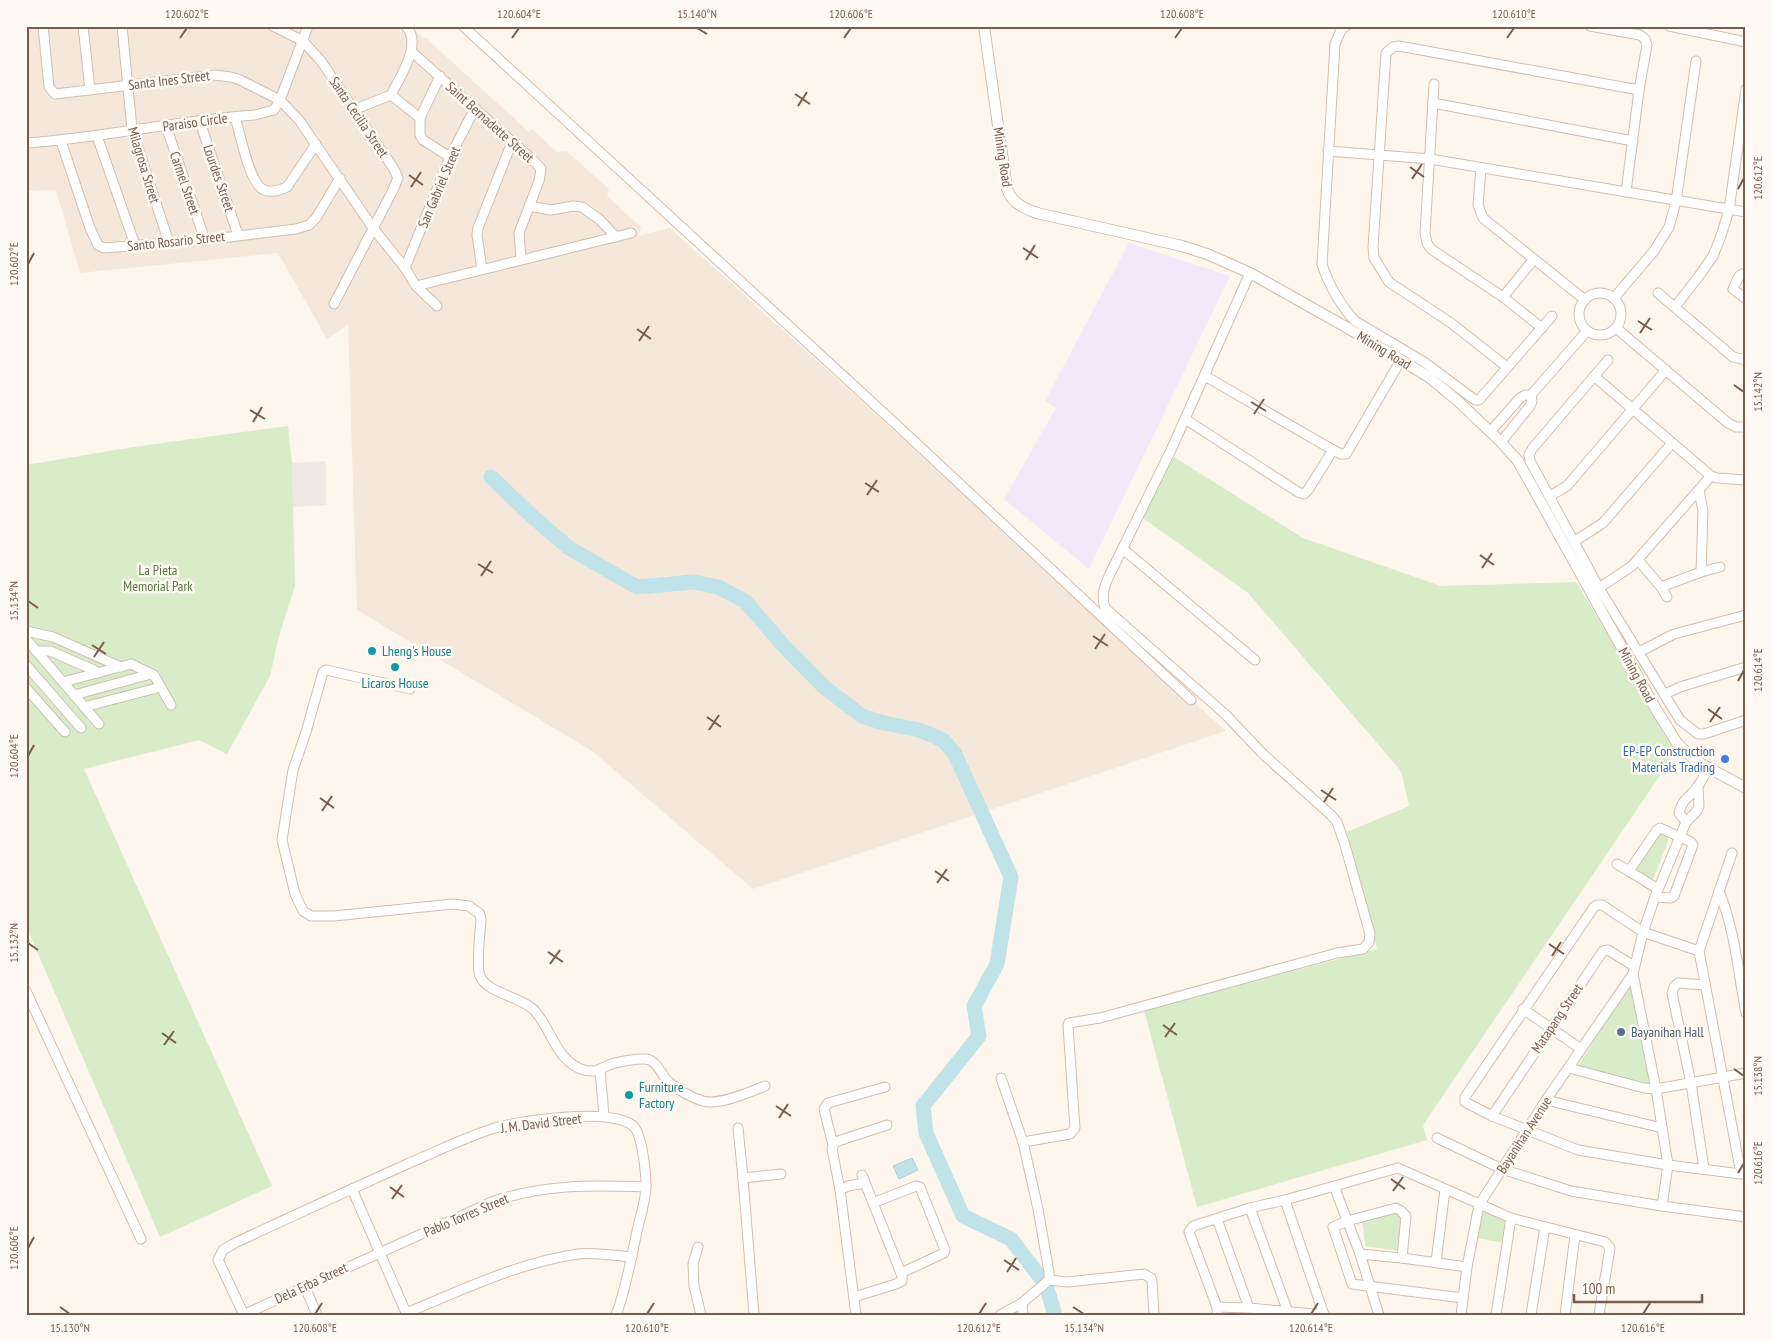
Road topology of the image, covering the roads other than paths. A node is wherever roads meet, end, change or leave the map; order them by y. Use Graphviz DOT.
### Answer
graph roads {
  1 [pos="43,26"];
  2 [pos="83,26"];
  3 [pos="122,26"];
  4 [pos="273,26"];
  5 [pos="308,26"];
  6 [pos="406,26"];
  7 [pos="464,26"];
  8 [pos="984,26"];
  9 [pos="1346,26"];
  10 [pos="1590,26"];
  11 [pos="1669,26"];
  12 [pos="303,41"];
  13 [pos="1746,42"];
  14 [pos="412,52"];
  15 [pos="1696,61"];
  16 [pos="440,76"];
  17 [pos="1434,84"];
  18 [pos="128,85"];
  19 [pos="1746,89"];
  20 [pos="90,90"];
  21 [pos="1639,90"];
  22 [pos="391,95"];
  23 [pos="280,100"];
  24 [pos="1433,103"];
  25 [pos="1744,107"];
  26 [pos="475,108"];
  27 [pos="352,110"];
  28 [pos="235,116"];
  29 [pos="420,118"];
  30 [pos="200,122"];
  31 [pos="166,126"];
  32 [pos="132,129"];
  33 [pos="97,136"];
  34 [pos="61,141"];
  35 [pos="1633,141"];
  36 [pos="512,142"];
  37 [pos="26,143"];
  38 [pos="316,144"];
  39 [pos="1328,151"];
  40 [pos="1379,154"];
  41 [pos="450,157"];
  42 [pos="1430,159"];
  43 [pos="1481,168"];
  44 [pos="340,178"];
  45 [pos="1626,192"];
  46 [pos="1676,202"];
  47 [pos="529,206"];
  48 [pos="1729,210"];
  49 [pos="1746,212"];
  50 [pos="373,228"];
  51 [pos="632,233"];
  52 [pos="238,235"];
  53 [pos="616,237"];
  54 [pos="205,240"];
  55 [pos="169,243"];
  56 [pos="134,245"];
  57 [pos="521,259"];
  58 [pos="1534,259"];
  59 [pos="406,268"];
  60 [pos="482,269"];
  61 [pos="1250,273"];
  62 [pos="1746,276"];
  63 [pos="416,286"];
  64 [pos="1658,293"];
  65 [pos="1503,297"];
  66 [pos="1614,298"];
  67 [pos="1746,299"];
  68 [pos="1585,300"];
  69 [pos="334,304"];
  70 [pos="437,306"];
  71 [pos="1675,307"];
  72 [pos="1552,316"];
  73 [pos="1542,328"];
  74 [pos="1616,328"];
  75 [pos="1587,331"];
  76 [pos="1401,360"];
  77 [pos="1608,360"];
  78 [pos="1746,360"];
  79 [pos="1507,367"];
  80 [pos="1666,370"];
  81 [pos="1205,376"];
  82 [pos="1594,376"];
  83 [pos="1531,395"];
  84 [pos="1633,409"];
  85 [pos="1505,415"];
  86 [pos="1186,419"];
  87 [pos="1515,424"];
  88 [pos="1746,427"];
  89 [pos="1490,432"];
  90 [pos="1500,442"];
  91 [pos="1672,443"];
  92 [pos="1333,450"];
  93 [pos="1711,476"];
  94 [pos="1746,480"];
  95 [pos="1699,491"];
  96 [pos="1550,496"];
  97 [pos="1574,541"];
  98 [pos="1123,549"];
  99 [pos="1638,560"];
  100 [pos="1720,567"];
  101 [pos="1702,572"];
  102 [pos="1661,587"];
  103 [pos="1599,588"];
  104 [pos="1667,597"];
  105 [pos="1102,598"];
  106 [pos="1090,605"];
  107 [pos="1746,615"];
  108 [pos="26,631"];
  109 [pos="26,639"];
  110 [pos="36,651"];
  111 [pos="1639,652"];
  112 [pos="1255,660"];
  113 [pos="26,665"];
  114 [pos="121,667"];
  115 [pos="1746,667"];
  116 [pos="53,670"];
  117 [pos="96,673"];
  118 [pos="151,674"];
  119 [pos="76,679"];
  120 [pos="63,682"];
  121 [pos="160,687"];
  122 [pos="26,688"];
  123 [pos="410,689"];
  124 [pos="1665,694"];
  125 [pos="74,695"];
  126 [pos="1191,700"];
  127 [pos="171,705"];
  128 [pos="84,707"];
  129 [pos="1746,720"];
  130 [pos="99,724"];
  131 [pos="81,728"];
  132 [pos="65,732"];
  133 [pos="1708,768"];
  134 [pos="1698,788"];
  135 [pos="1746,788"];
  136 [pos="1686,822"];
  137 [pos="1680,837"];
  138 [pos="1732,854"];
  139 [pos="1618,864"];
  140 [pos="1629,871"];
  141 [pos="1719,891"];
  142 [pos="1657,893"];
  143 [pos="1643,932"];
  144 [pos="1699,951"];
  145 [pos="1633,970"];
  146 [pos="1705,985"];
  147 [pos="26,991"];
  148 [pos="1523,1009"];
  149 [pos="1746,1013"];
  150 [pos="1550,1028"];
  151 [pos="1581,1049"];
  152 [pos="1568,1068"];
  153 [pos="600,1070"];
  154 [pos="1746,1073"];
  155 [pos="1724,1077"];
  156 [pos="1001,1078"];
  157 [pos="1692,1083"];
  158 [pos="765,1086"];
  159 [pos="885,1087"];
  160 [pos="1656,1090"];
  161 [pos="1546,1100"];
  162 [pos="604,1116"];
  163 [pos="1492,1116"];
  164 [pos="887,1125"];
  165 [pos="738,1128"];
  166 [pos="1662,1128"];
  167 [pos="1526,1131"];
  168 [pos="1437,1138"];
  169 [pos="1023,1142"];
  170 [pos="833,1145"];
  171 [pos="1668,1165"];
  172 [pos="1502,1168"];
  173 [pos="1704,1169"];
  174 [pos="781,1174"];
  175 [pos="1743,1175"];
  176 [pos="743,1178"];
  177 [pos="1334,1186"];
  178 [pos="646,1187"];
  179 [pos="352,1188"];
  180 [pos="840,1190"];
  181 [pos="1445,1190"];
  182 [pos="1285,1200"];
  183 [pos="873,1203"];
  184 [pos="1480,1205"];
  185 [pos="1662,1206"];
  186 [pos="1250,1208"];
  187 [pos="1746,1217"];
  188 [pos="1511,1218"];
  189 [pos="1217,1219"];
  190 [pos="1347,1221"];
  191 [pos="1545,1228"];
  192 [pos="1575,1235"];
  193 [pos="141,1239"];
  194 [pos="698,1247"];
  195 [pos="379,1252"];
  196 [pos="1360,1254"];
  197 [pos="632,1257"];
  198 [pos="1402,1258"];
  199 [pos="1436,1262"];
  200 [pos="1467,1267"];
  201 [pos="901,1273"];
  202 [pos="1045,1282"];
  203 [pos="1370,1285"];
  204 [pos="305,1287"];
  205 [pos="854,1297"];
  206 [pos="1463,1298"];
  207 [pos="1022,1303"];
  208 [pos="1249,1308"];
  209 [pos="1217,1311"];
  210 [pos="1288,1312"];
  211 [pos="407,1314"];
  212 [pos="243,1315"];
  213 [pos="317,1315"];
  214 [pos="616,1315"];
  215 [pos="701,1315"];
  216 [pos="754,1315"];
  217 [pos="856,1315"];
  218 [pos="1000,1315"];
  219 [pos="1024,1315"];
  220 [pos="1154,1315"];
  221 [pos="1325,1315"];
  222 [pos="1379,1315"];
  223 [pos="1462,1315"];
  224 [pos="1496,1315"];
  225 [pos="1531,1315"];
  226 [pos="1565,1315"];
  227 [pos="1599,1315"];
  1 -- 20 [label="street, Santa Ines Street"];
  2 -- 20 [label="street"];
  3 -- 18 [label="street, Milagrosa Street"];
  4 -- 12 [label="street, Santa Cecilia Street"];
  5 -- 12 [label="street"];
  6 -- 14 [label="street"];
  7 -- 106 [label="street"];
  8 -- 61 [label="street, Mining Road"];
  9 -- 39 [label="street"];
  10 -- 21 [label="street"];
  11 -- 13 [label="street"];
  12 -- 23 [label="street"];
  12 -- 27 [label="street, Santa Cecilia Street"];
  14 -- 16 [label="street, Saint Bernadette Street"];
  14 -- 22 [label="street"];
  15 -- 46 [label="street"];
  16 -- 26 [label="street, Saint Bernadette Street"];
  16 -- 29 [label="street"];
  17 -- 24 [label="street"];
  18 -- 20 [label="street, Santa Ines Street"];
  18 -- 23 [label="street, Santa Ines Street"];
  18 -- 32 [label="street, Milagrosa Street"];
  19 -- 25 [label="street"];
  21 -- 35 [label="street"];
  21 -- 40 [label="street"];
  22 -- 27 [label="street"];
  22 -- 29 [label="street"];
  23 -- 28 [label="street, Paraiso Circle"];
  23 -- 38 [label="street, Santa Ines Street"];
  24 -- 35 [label="street"];
  24 -- 42 [label="street"];
  25 -- 48 [label="street"];
  26 -- 36 [label="street, Saint Bernadette Street"];
  26 -- 41 [label="street, San Gabriel Street"];
  27 -- 50 [label="street, Santa Cecilia Street"];
  28 -- 30 [label="street, Paraiso Circle"];
  28 -- 38 [label="street"];
  29 -- 41 [label="street"];
  30 -- 31 [label="street, Paraiso Circle"];
  30 -- 52 [label="street, Lourdes Street"];
  31 -- 32 [label="street, Paraiso Circle"];
  31 -- 54 [label="street, Carmel Street"];
  32 -- 33 [label="street, Paraiso Circle"];
  32 -- 55 [label="street, Milagrosa Street"];
  33 -- 34 [label="street, Paraiso Circle"];
  33 -- 56 [label="street"];
  34 -- 37 [label="street, Paraiso Circle"];
  34 -- 56 [label="street, Santo Rosario Street"];
  35 -- 45 [label="street"];
  36 -- 47 [label="street, Saint Bernadette Street"];
  36 -- 60 [label="street"];
  38 -- 44 [label="street, Santa Ines Street"];
  39 -- 40 [label="street"];
  39 -- 79 [label="street"];
  40 -- 42 [label="street"];
  40 -- 79 [label="street"];
  41 -- 59 [label="street, San Gabriel Street"];
  42 -- 43 [label="street"];
  42 -- 65 [label="street"];
  43 -- 45 [label="street"];
  43 -- 58 [label="street"];
  44 -- 50 [label="street, Santa Ines Street"];
  44 -- 52 [label="street, Santo Rosario Street"];
  45 -- 46 [label="street"];
  46 -- 48 [label="street"];
  46 -- 66 [label="street"];
  47 -- 53 [label="street"];
  47 -- 57 [label="street, Saint Bernadette Street"];
  48 -- 49 [label="street"];
  48 -- 71 [label="street"];
  50 -- 59 [label="street, Santa Ines Street"];
  50 -- 69 [label="street"];
  51 -- 53 [label="street"];
  52 -- 54 [label="street, Santo Rosario Street"];
  53 -- 57 [label="street"];
  54 -- 55 [label="street, Santo Rosario Street"];
  55 -- 56 [label="street, Santo Rosario Street"];
  57 -- 60 [label="street"];
  58 -- 65 [label="street"];
  58 -- 68 [label="street"];
  59 -- 63 [label="street, Santa Ines Street"];
  60 -- 63 [label="street"];
  61 -- 76 [label="street, Mining Road"];
  61 -- 81 [label="street"];
  62 -- 67 [label="street"];
  63 -- 70 [label="street, Santa Ines Street"];
  64 -- 71 [label="street"];
  65 -- 73 [label="street"];
  66 -- 68 [label="street"];
  66 -- 74 [label="street"];
  68 -- 75 [label="street"];
  71 -- 78 [label="street"];
  72 -- 73 [label="street"];
  73 -- 79 [label="street"];
  74 -- 75 [label="street"];
  74 -- 80 [label="street"];
  75 -- 83 [label="street"];
  76 -- 89 [label="street, Mining Road"];
  76 -- 92 [label="street"];
  77 -- 82 [label="street"];
  80 -- 84 [label="street"];
  80 -- 88 [label="street"];
  81 -- 86 [label="street"];
  81 -- 92 [label="street"];
  82 -- 84 [label="street"];
  82 -- 96 [label="street"];
  83 -- 85 [label="street"];
  83 -- 87 [label="street"];
  84 -- 91 [label="street"];
  84 -- 96 [label="street"];
  85 -- 87 [label="street"];
  85 -- 89 [label="street"];
  86 -- 92 [label="street"];
  86 -- 98 [label="street"];
  87 -- 90 [label="street"];
  89 -- 90 [label="street, Mining Road"];
  90 -- 133 [label="street, Mining Road"];
  91 -- 93 [label="street"];
  91 -- 97 [label="street"];
  93 -- 94 [label="street"];
  93 -- 95 [label="street"];
  95 -- 99 [label="street"];
  95 -- 101 [label="street"];
  96 -- 97 [label="street"];
  97 -- 103 [label="street"];
  98 -- 105 [label="street"];
  98 -- 112 [label="street"];
  99 -- 102 [label="street"];
  99 -- 103 [label="street"];
  100 -- 101 [label="street"];
  101 -- 102 [label="street"];
  102 -- 104 [label="street"];
  103 -- 111 [label="street"];
  105 -- 106 [label="street"];
  105 -- 169 [label="street"];
  106 -- 126 [label="street"];
  107 -- 111 [label="street"];
  108 -- 114 [label="street"];
  109 -- 110 [label="street"];
  110 -- 116 [label="street"];
  110 -- 117 [label="street"];
  111 -- 124 [label="street"];
  113 -- 131 [label="street"];
  114 -- 117 [label="street"];
  114 -- 118 [label="street"];
  115 -- 124 [label="street"];
  116 -- 119 [label="street"];
  116 -- 120 [label="street"];
  117 -- 119 [label="street"];
  118 -- 121 [label="street"];
  118 -- 125 [label="street"];
  119 -- 120 [label="street"];
  120 -- 125 [label="street"];
  121 -- 127 [label="street"];
  121 -- 128 [label="street"];
  122 -- 132 [label="street"];
  123 -- 153 [label="street"];
  124 -- 129 [label="street"];
  125 -- 128 [label="street"];
  128 -- 130 [label="street"];
  133 -- 134 [label="street"];
  133 -- 135 [label="street, Mining Road"];
  134 -- 136 [label="street"];
  134 -- 136 [label="street"];
  136 -- 137 [label="street"];
  137 -- 140 [label="street"];
  137 -- 142 [label="street"];
  137 -- 142 [label="street"];
  138 -- 141 [label="street"];
  139 -- 140 [label="street"];
  140 -- 142 [label="street"];
  141 -- 144 [label="street"];
  141 -- 149 [label="street"];
  142 -- 143 [label="street"];
  143 -- 144 [label="street"];
  143 -- 145 [label="street"];
  143 -- 148 [label="street"];
  144 -- 146 [label="street"];
  145 -- 150 [label="street, Matapang Street"];
  145 -- 151 [label="street, Bayanihan Avenue"];
  145 -- 160 [label="street"];
  146 -- 155 [label="street"];
  146 -- 157 [label="street"];
  147 -- 193 [label="street"];
  148 -- 150 [label="street"];
  148 -- 163 [label="street"];
  150 -- 151 [label="street"];
  150 -- 163 [label="street, Matapang Street"];
  151 -- 152 [label="street, Bayanihan Avenue"];
  152 -- 160 [label="street"];
  152 -- 161 [label="street, Bayanihan Avenue"];
  153 -- 158 [label="street"];
  153 -- 162 [label="street"];
  154 -- 155 [label="street"];
  155 -- 157 [label="street"];
  155 -- 175 [label="street"];
  156 -- 169 [label="street"];
  157 -- 160 [label="street"];
  157 -- 173 [label="street"];
  159 -- 170 [label="street"];
  160 -- 166 [label="street"];
  161 -- 166 [label="street"];
  161 -- 167 [label="street, Bayanihan Avenue"];
  162 -- 178 [label="street, J. M. David Street"];
  162 -- 179 [label="street, J. M. David Street"];
  163 -- 167 [label="street"];
  164 -- 170 [label="street"];
  165 -- 176 [label="street"];
  166 -- 171 [label="street"];
  167 -- 171 [label="street"];
  167 -- 172 [label="street, Bayanihan Avenue"];
  168 -- 172 [label="street"];
  169 -- 202 [label="street"];
  170 -- 180 [label="street"];
  171 -- 173 [label="street"];
  171 -- 185 [label="street"];
  172 -- 184 [label="street, Bayanihan Avenue"];
  172 -- 185 [label="street"];
  173 -- 175 [label="street"];
  174 -- 176 [label="street"];
  176 -- 216 [label="street"];
  177 -- 181 [label="street"];
  177 -- 182 [label="street"];
  177 -- 190 [label="street"];
  178 -- 195 [label="street, Pablo Torres Street"];
  178 -- 197 [label="street, J. M. David Street"];
  179 -- 195 [label="street"];
  179 -- 212 [label="street, J. M. David Street"];
  180 -- 183 [label="street"];
  180 -- 205 [label="street"];
  181 -- 184 [label="street"];
  181 -- 199 [label="street"];
  182 -- 186 [label="street"];
  182 -- 221 [label="street"];
  183 -- 201 [label="street"];
  183 -- 201 [label="street"];
  184 -- 188 [label="street"];
  184 -- 200 [label="street, Bayanihan Avenue"];
  185 -- 187 [label="street"];
  186 -- 189 [label="street"];
  186 -- 210 [label="street"];
  188 -- 191 [label="street"];
  188 -- 224 [label="street"];
  189 -- 208 [label="street"];
  189 -- 209 [label="street"];
  190 -- 196 [label="street"];
  190 -- 198 [label="street"];
  190 -- 203 [label="street"];
  191 -- 192 [label="street"];
  191 -- 225 [label="street"];
  192 -- 226 [label="street"];
  192 -- 227 [label="street"];
  194 -- 215 [label="street"];
  195 -- 204 [label="street, Dela Erba Street"];
  195 -- 211 [label="street"];
  196 -- 198 [label="street"];
  196 -- 203 [label="street"];
  197 -- 211 [label="street"];
  197 -- 214 [label="street, J. M. David Street"];
  198 -- 199 [label="street"];
  199 -- 200 [label="street"];
  200 -- 206 [label="street, Bayanihan Avenue"];
  201 -- 205 [label="street"];
  202 -- 207 [label="street"];
  202 -- 220 [label="street"];
  203 -- 206 [label="street"];
  203 -- 222 [label="street"];
  204 -- 212 [label="street, Dela Erba Street"];
  204 -- 213 [label="street"];
  205 -- 217 [label="street"];
  206 -- 223 [label="street, Bayanihan Avenue"];
  207 -- 218 [label="street"];
  207 -- 219 [label="street"];
  208 -- 209 [label="street"];
  208 -- 210 [label="street"];
  210 -- 221 [label="street"];
}
